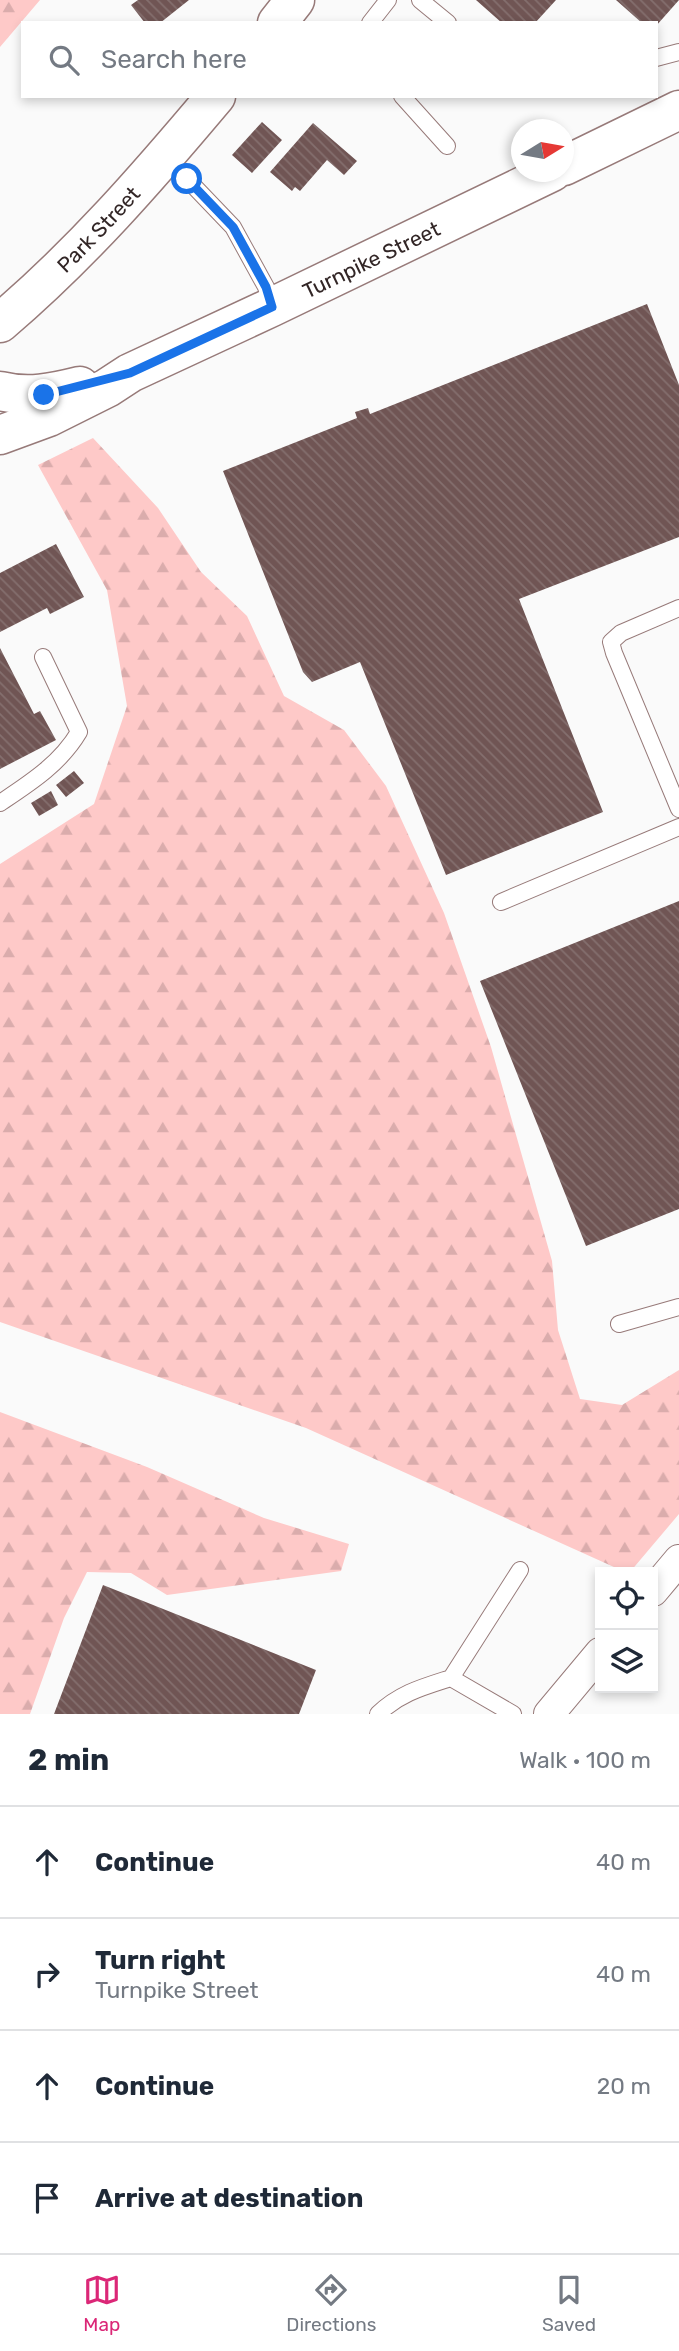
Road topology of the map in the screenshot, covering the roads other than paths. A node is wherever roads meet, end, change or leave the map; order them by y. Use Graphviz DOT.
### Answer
graph roads {
  1 [pos="295,0"];
  2 [pos="388,0"];
  3 [pos="420,0"];
  4 [pos="279,21"];
  5 [pos="372,21"];
  6 [pos="446,21"];
  7 [pos="679,52"];
  8 [pos="658,57"];
  9 [pos="214,98"];
  10 [pos="404,98"];
  11 [pos="679,110"];
  12 [pos="447,146"];
  13 [pos="165,156"];
  14 [pos="574,161"];
  15 [pos="531,182"];
  16 [pos="272,307"];
  17 [pos="0,323"];
  18 [pos="130,373"];
  19 [pos="0,391"];
  20 [pos="0,435"];
  21 [pos="679,608"];
  22 [pos="43,657"];
  23 [pos="0,803"];
  24 [pos="679,808"];
  25 [pos="679,827"];
  26 [pos="501,902"];
  27 [pos="679,1307"];
  28 [pos="619,1324"];
  29 [pos="679,1560"];
  30 [pos="520,1570"];
  31 [pos="658,1585"];
  32 [pos="595,1659"];
  33 [pos="451,1678"];
  34 [pos="378,1714"];
  35 [pos="513,1714"];
  36 [pos="549,1714"];
  1 -- 4 [label="street"];
  2 -- 5 [label="lane"];
  3 -- 6 [label="lane"];
  7 -- 8 [label="lane"];
  9 -- 13 [label="street, Park Street"];
  10 -- 12 [label="lane"];
  11 -- 14 [label="street"];
  13 -- 16 [label="lane"];
  13 -- 17 [label="street, Park Street"];
  15 -- 16 [label="street, Turnpike Street"];
  16 -- 18 [label="street, Turnpike Street"];
  18 -- 19 [label="street"];
  18 -- 20 [label="street, Turnpike Street"];
  21 -- 24 [label="lane"];
  22 -- 23 [label="lane"];
  25 -- 26 [label="lane"];
  27 -- 28 [label="lane"];
  29 -- 31 [label="street"];
  30 -- 33 [label="lane"];
  32 -- 36 [label="street"];
  33 -- 34 [label="lane"];
  33 -- 35 [label="lane"];
}
